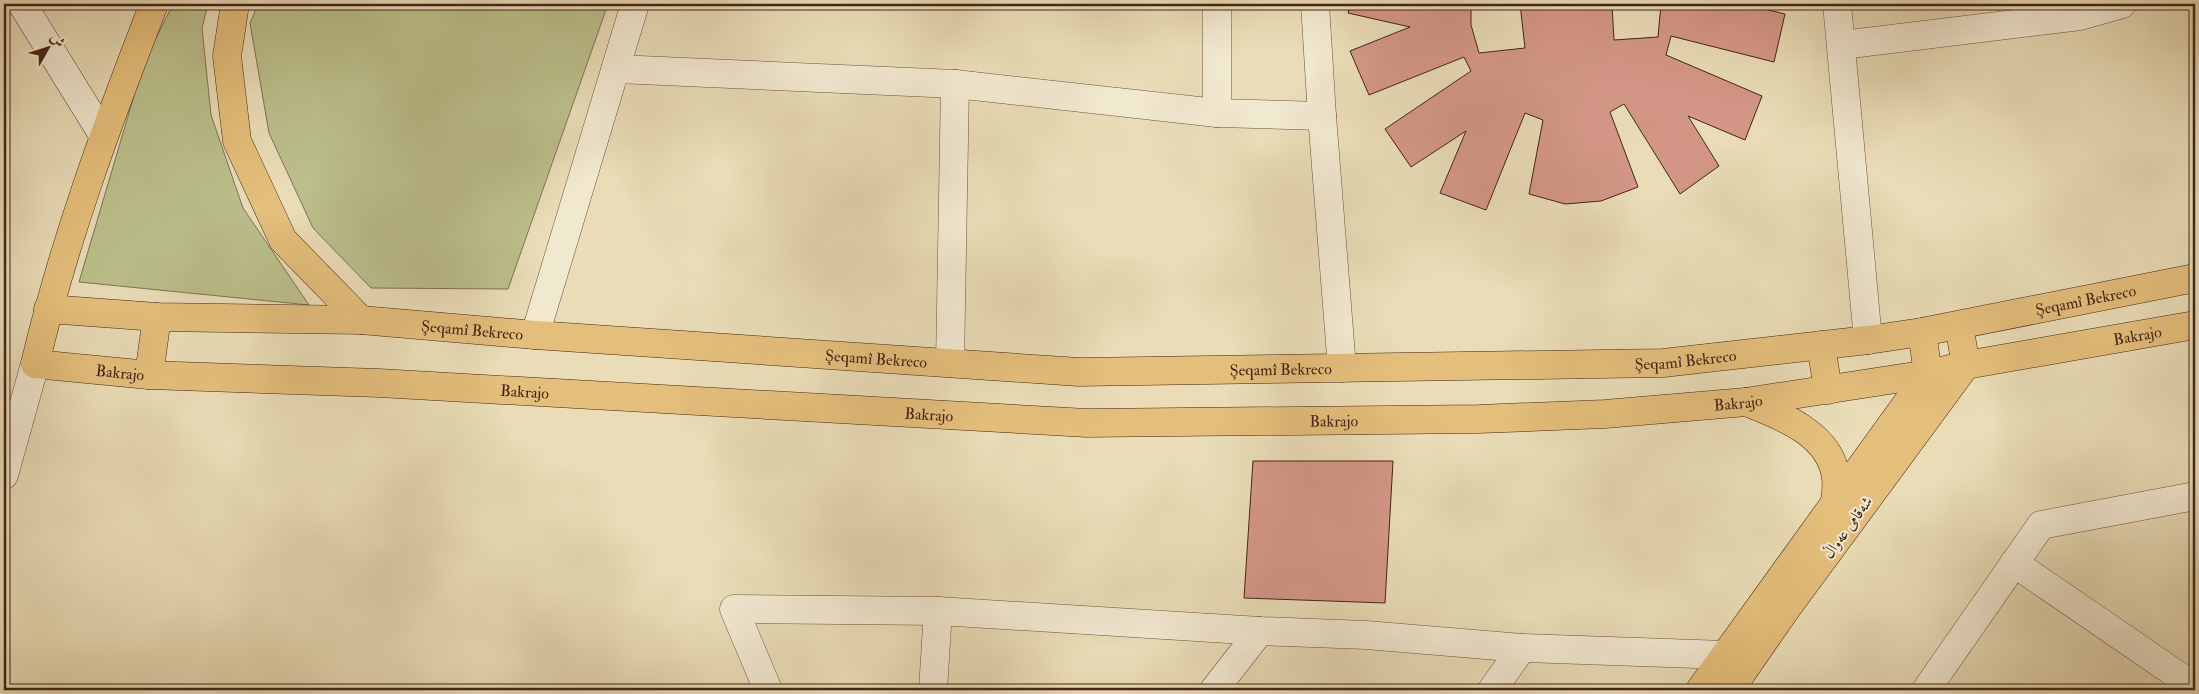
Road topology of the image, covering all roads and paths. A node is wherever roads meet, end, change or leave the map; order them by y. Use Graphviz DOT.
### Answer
graph roads {
  1 [pos="22,4"];
  2 [pos="154,4"];
  3 [pos="235,4"];
  4 [pos="635,4"];
  5 [pos="1217,4"];
  6 [pos="1316,4"];
  7 [pos="1837,4"];
  8 [pos="2122,4"];
  9 [pos="2079,10"];
  10 [pos="1842,46"];
  11 [pos="616,69"];
  12 [pos="955,84"];
  13 [pos="1217,113"];
  14 [pos="1322,116"];
  15 [pos="103,134"];
  16 [pos="2195,278"];
  17 [pos="48,309"];
  18 [pos="157,318"];
  19 [pos="361,320"];
  20 [pos="2195,325"];
  21 [pos="1959,326"];
  22 [pos="1922,332"];
  23 [pos="535,335"];
  24 [pos="1868,340"];
  25 [pos="1821,345"];
  26 [pos="950,363"];
  27 [pos="35,364"];
  28 [pos="1966,365"];
  29 [pos="1342,368"];
  30 [pos="1928,374"];
  31 [pos="149,375"];
  32 [pos="1828,390"];
  33 [pos="1746,402"];
  34 [pos="4,475"];
  35 [pos="2195,496"];
  36 [pos="1835,502"];
  37 [pos="2014,563"];
  38 [pos="938,611"];
  39 [pos="1260,631"];
  40 [pos="1522,648"];
  41 [pos="1725,655"];
  42 [pos="2195,687"];
  43 [pos="768,690"];
  44 [pos="933,690"];
  45 [pos="1214,690"];
  46 [pos="1492,690"];
  47 [pos="1700,690"];
  48 [pos="1730,690"];
  49 [pos="1926,690"];
  1 -- 15 [label="street"];
  2 -- 15 [label="main road"];
  3 -- 19 [label="main road"];
  4 -- 11 [label="street"];
  5 -- 13 [label="street"];
  6 -- 14 [label="street"];
  7 -- 10 [label="street"];
  8 -- 9 [label="street"];
  9 -- 10 [label="street"];
  10 -- 24 [label="street"];
  11 -- 12 [label="street"];
  11 -- 23 [label="street"];
  12 -- 13 [label="street"];
  12 -- 26 [label="street"];
  13 -- 14 [label="street"];
  14 -- 29 [label="street"];
  15 -- 17 [label="main road"];
  16 -- 21 [label="main road, Şeqamî Bekreco"];
  17 -- 18 [label="main road, Şeqamî Bekreco"];
  17 -- 27 [label="main road"];
  18 -- 19 [label="main road, Şeqamî Bekreco"];
  18 -- 31 [label="main road"];
  19 -- 23 [label="main road, Şeqamî Bekreco"];
  20 -- 28 [label="main road, Bakrajo"];
  21 -- 22 [label="main road, Şeqamî Bekreco"];
  21 -- 28 [label="main road"];
  22 -- 24 [label="main road, Şeqamî Bekreco"];
  22 -- 30 [label="main road"];
  23 -- 26 [label="main road, Şeqamî Bekreco"];
  24 -- 25 [label="main road, Şeqamî Bekreco"];
  25 -- 29 [label="main road, Şeqamî Bekreco"];
  25 -- 32 [label="main road"];
  26 -- 29 [label="main road, Şeqamî Bekreco"];
  27 -- 31 [label="main road, Bakrajo"];
  27 -- 34 [label="street"];
  28 -- 30 [label="main road, Bakrajo"];
  28 -- 48 [label="main road, شەقامی عەواڵ"];
  30 -- 32 [label="main road, Bakrajo"];
  30 -- 36 [label="main road, شەقامی عەواڵ"];
  31 -- 33 [label="main road, Bakrajo"];
  32 -- 33 [label="main road, Bakrajo"];
  33 -- 36 [label="main road"];
  35 -- 37 [label="street"];
  36 -- 41 [label="main road, شەقامی عەواڵ"];
  37 -- 42 [label="street"];
  37 -- 49 [label="street"];
  38 -- 39 [label="street"];
  38 -- 43 [label="street"];
  38 -- 44 [label="street"];
  39 -- 40 [label="street"];
  39 -- 45 [label="street"];
  40 -- 41 [label="street"];
  40 -- 46 [label="street"];
  41 -- 47 [label="main road, شەقامی عەواڵ"];
}
